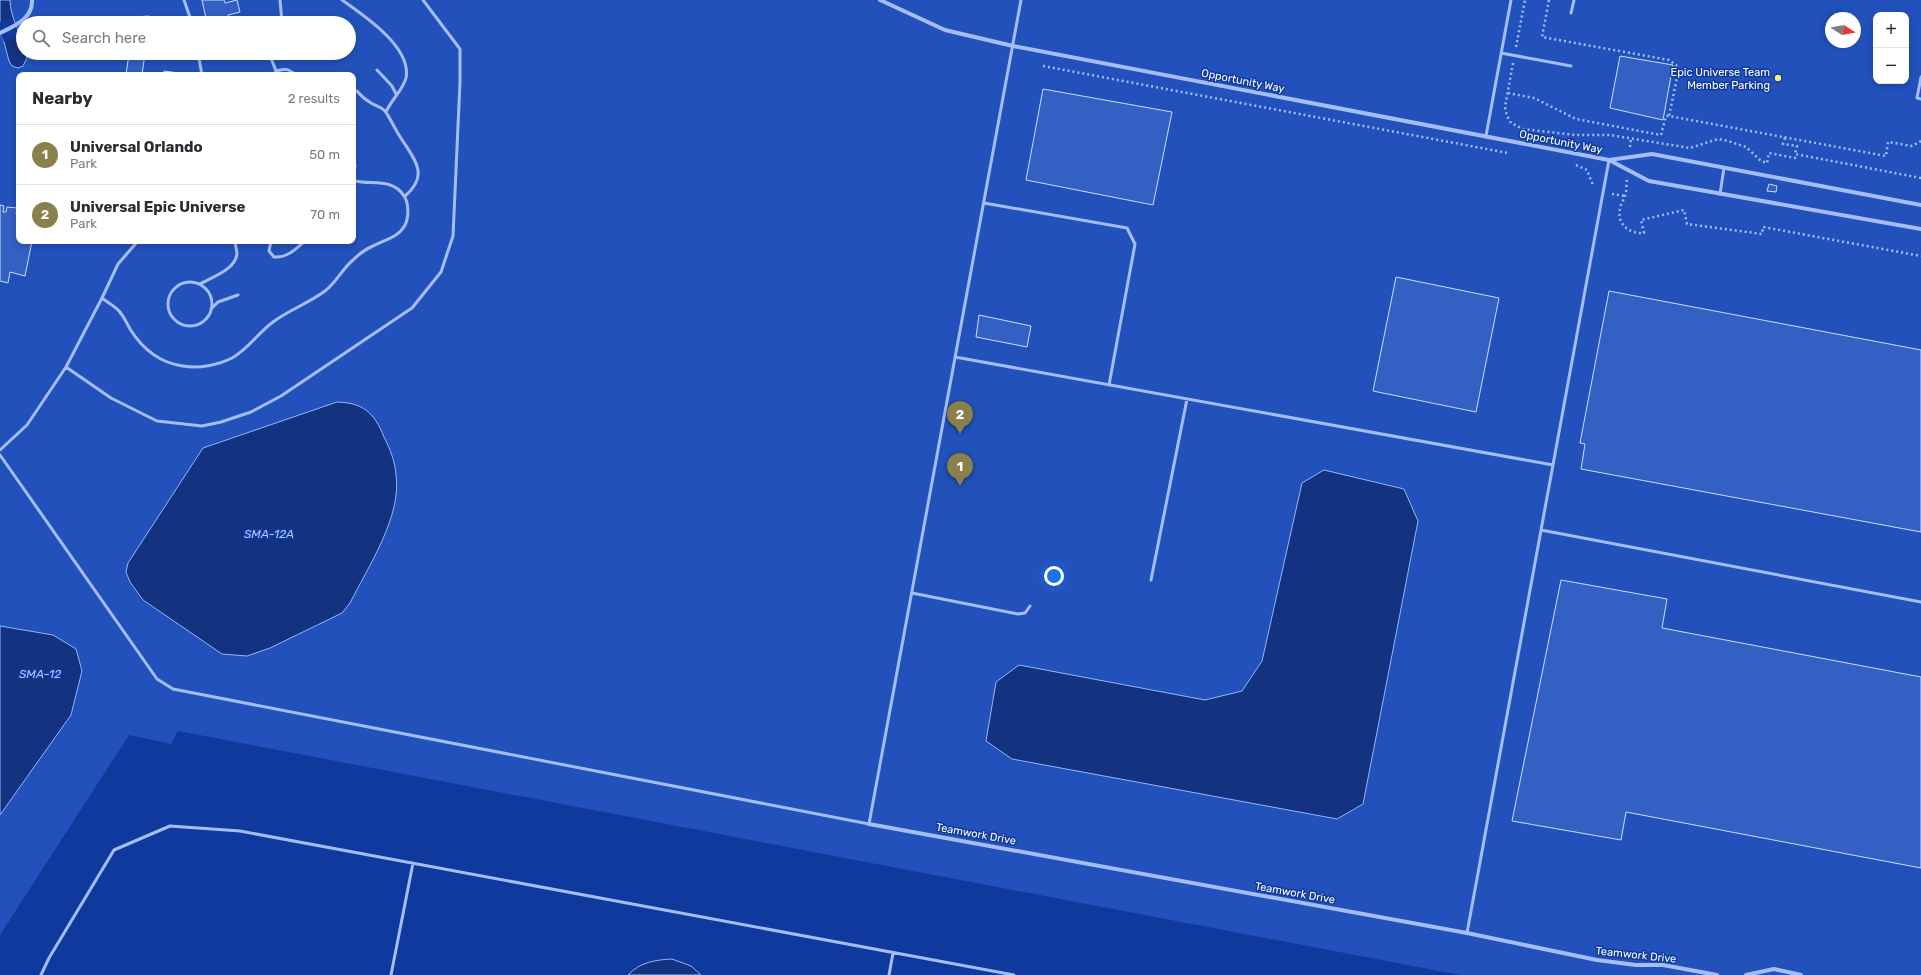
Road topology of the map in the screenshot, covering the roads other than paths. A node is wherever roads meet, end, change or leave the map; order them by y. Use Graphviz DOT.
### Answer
graph roads {
  1 [pos="32,0"];
  2 [pos="184,0"];
  3 [pos="280,0"];
  4 [pos="342,0"];
  5 [pos="423,0"];
  6 [pos="880,0"];
  7 [pos="1022,0"];
  8 [pos="1511,0"];
  9 [pos="1574,0"];
  10 [pos="1571,13"];
  11 [pos="26,16"];
  12 [pos="190,16"];
  13 [pos="281,16"];
  14 [pos="16,25"];
  15 [pos="0,33"];
  16 [pos="1013,46"];
  17 [pos="1501,53"];
  18 [pos="199,60"];
  19 [pos="272,60"];
  20 [pos="1571,66"];
  21 [pos="377,70"];
  22 [pos="276,71"];
  23 [pos="201,72"];
  24 [pos="292,72"];
  25 [pos="1921,77"];
  26 [pos="357,91"];
  27 [pos="396,94"];
  28 [pos="1921,99"];
  29 [pos="386,112"];
  30 [pos="1486,136"];
  31 [pos="1609,160"];
  32 [pos="1724,168"];
  33 [pos="356,183"];
  34 [pos="1720,194"];
  35 [pos="405,196"];
  36 [pos="984,203"];
  37 [pos="1921,204"];
  38 [pos="1921,229"];
  39 [pos="135,244"];
  40 [pos="235,244"];
  41 [pos="270,244"];
  42 [pos="302,244"];
  43 [pos="200,284"];
  44 [pos="238,295"];
  45 [pos="102,298"];
  46 [pos="211,309"];
  47 [pos="955,357"];
  48 [pos="66,367"];
  49 [pos="1109,385"];
  50 [pos="1187,399"];
  51 [pos="0,450"];
  52 [pos="0,455"];
  53 [pos="1553,465"];
  54 [pos="1541,530"];
  55 [pos="1152,580"];
  56 [pos="912,593"];
  57 [pos="1921,602"];
  58 [pos="1030,606"];
  59 [pos="869,824"];
  60 [pos="412,863"];
  61 [pos="1467,933"];
  62 [pos="893,953"];
  63 [pos="41,975"];
  64 [pos="391,975"];
  65 [pos="889,975"];
  66 [pos="1014,975"];
  67 [pos="1717,975"];
  68 [pos="1746,975"];
  69 [pos="1801,975"];
  1 -- 11 [label="street"];
  2 -- 12 [label="lane"];
  3 -- 13 [label="lane"];
  4 -- 27 [label="lane"];
  5 -- 48 [label="lane"];
  6 -- 16 [label="street, Opportunity Way"];
  7 -- 16 [label="lane"];
  8 -- 17 [label="lane"];
  9 -- 10 [label="lane"];
  14 -- 15 [label="street"];
  16 -- 30 [label="street, Opportunity Way"];
  16 -- 36 [label="lane"];
  17 -- 20 [label="lane"];
  17 -- 30 [label="lane"];
  18 -- 23 [label="lane"];
  19 -- 22 [label="lane"];
  21 -- 27 [label="lane"];
  22 -- 24 [label="lane"];
  25 -- 28 [label="lane"];
  26 -- 29 [label="lane"];
  27 -- 29 [label="lane"];
  29 -- 35 [label="lane"];
  30 -- 31 [label="street, Opportunity Way"];
  31 -- 32 [label="street, Opportunity Way"];
  31 -- 34 [label="street, Opportunity Way"];
  31 -- 53 [label="lane"];
  32 -- 34 [label="lane"];
  32 -- 37 [label="street, Opportunity Way"];
  33 -- 35 [label="lane"];
  34 -- 38 [label="street, Opportunity Way"];
  35 -- 45 [label="lane"];
  36 -- 47 [label="lane"];
  36 -- 49 [label="lane"];
  39 -- 45 [label="lane"];
  40 -- 43 [label="lane"];
  41 -- 42 [label="lane"];
  43 -- 46 [label="lane"];
  43 -- 46 [label="lane"];
  44 -- 46 [label="lane"];
  45 -- 48 [label="lane"];
  47 -- 49 [label="lane"];
  47 -- 56 [label="lane"];
  48 -- 51 [label="lane"];
  49 -- 50 [label="lane"];
  50 -- 53 [label="lane"];
  50 -- 55 [label="lane"];
  52 -- 59 [label="lane"];
  53 -- 54 [label="lane"];
  54 -- 57 [label="lane"];
  54 -- 61 [label="lane"];
  56 -- 58 [label="lane"];
  56 -- 59 [label="lane"];
  59 -- 61 [label="street, Teamwork Drive"];
  60 -- 62 [label="lane"];
  60 -- 63 [label="lane"];
  60 -- 64 [label="lane"];
  61 -- 67 [label="street, Teamwork Drive"];
  62 -- 65 [label="lane"];
  62 -- 66 [label="lane"];
  68 -- 69 [label="street"];
}
